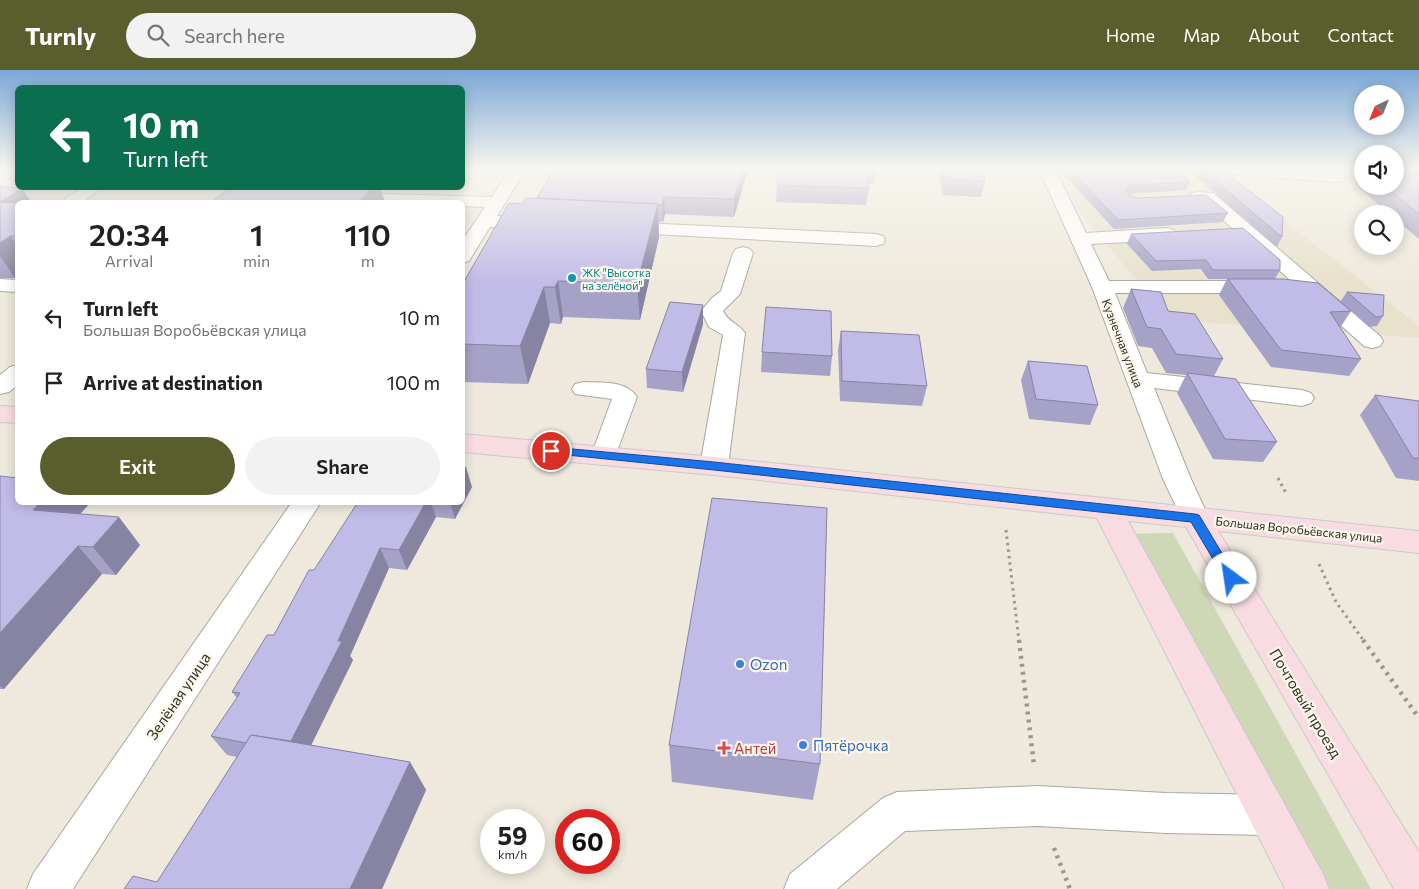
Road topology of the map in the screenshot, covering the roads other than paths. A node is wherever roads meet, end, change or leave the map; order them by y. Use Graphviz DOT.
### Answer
graph roads {
  1 [pos="494,207"];
  2 [pos="1064,207"];
  3 [pos="1220,207"];
  4 [pos="485,221"];
  5 [pos="554,225"];
  6 [pos="602,227"];
  7 [pos="1243,229"];
  8 [pos="1214,231"];
  9 [pos="1185,233"];
  10 [pos="1079,239"];
  11 [pos="876,240"];
  12 [pos="465,252"];
  13 [pos="743,253"];
  14 [pos="0,285"];
  15 [pos="15,286"];
  16 [pos="1102,287"];
  17 [pos="1284,287"];
  18 [pos="1372,341"];
  19 [pos="15,374"];
  20 [pos="1138,379"];
  21 [pos="0,387"];
  22 [pos="584,389"];
  23 [pos="1302,398"];
  24 [pos="0,414"];
  25 [pos="15,414"];
  26 [pos="465,443"];
  27 [pos="604,456"];
  28 [pos="714,466"];
  29 [pos="305,505"];
  30 [pos="1107,509"];
  31 [pos="1195,518"];
  32 [pos="1419,542"];
  33 [pos="1269,815"];
  34 [pos="48,889"];
  35 [pos="805,889"];
  36 [pos="1308,889"];
  37 [pos="1418,889"];
  1 -- 4 [label="street"];
  2 -- 10 [label="street, Кузнечная улица"];
  3 -- 7 [label="street"];
  4 -- 5 [label="street"];
  4 -- 12 [label="street"];
  6 -- 11 [label="street"];
  7 -- 8 [label="street"];
  7 -- 18 [label="street"];
  9 -- 10 [label="street"];
  10 -- 16 [label="street, Кузнечная улица"];
  13 -- 28 [label="street"];
  14 -- 15 [label="street"];
  16 -- 17 [label="street"];
  16 -- 20 [label="street, Кузнечная улица"];
  19 -- 21 [label="street"];
  20 -- 23 [label="street"];
  20 -- 31 [label="street, Кузнечная улица"];
  22 -- 27 [label="street"];
  24 -- 25 [label="main road"];
  26 -- 27 [label="main road, Большая Воробьёвская улица"];
  27 -- 28 [label="main road, Большая Воробьёвская улица"];
  28 -- 30 [label="main road, Большая Воробьёвская улица"];
  29 -- 34 [label="street, Зелёная улица"];
  30 -- 31 [label="main road, Большая Воробьёвская улица"];
  30 -- 33 [label="main road"];
  31 -- 32 [label="main road, Большая Воробьёвская улица"];
  31 -- 37 [label="main road, Почтовый проезд"];
  33 -- 35 [label="street"];
  33 -- 36 [label="main road"];
}
